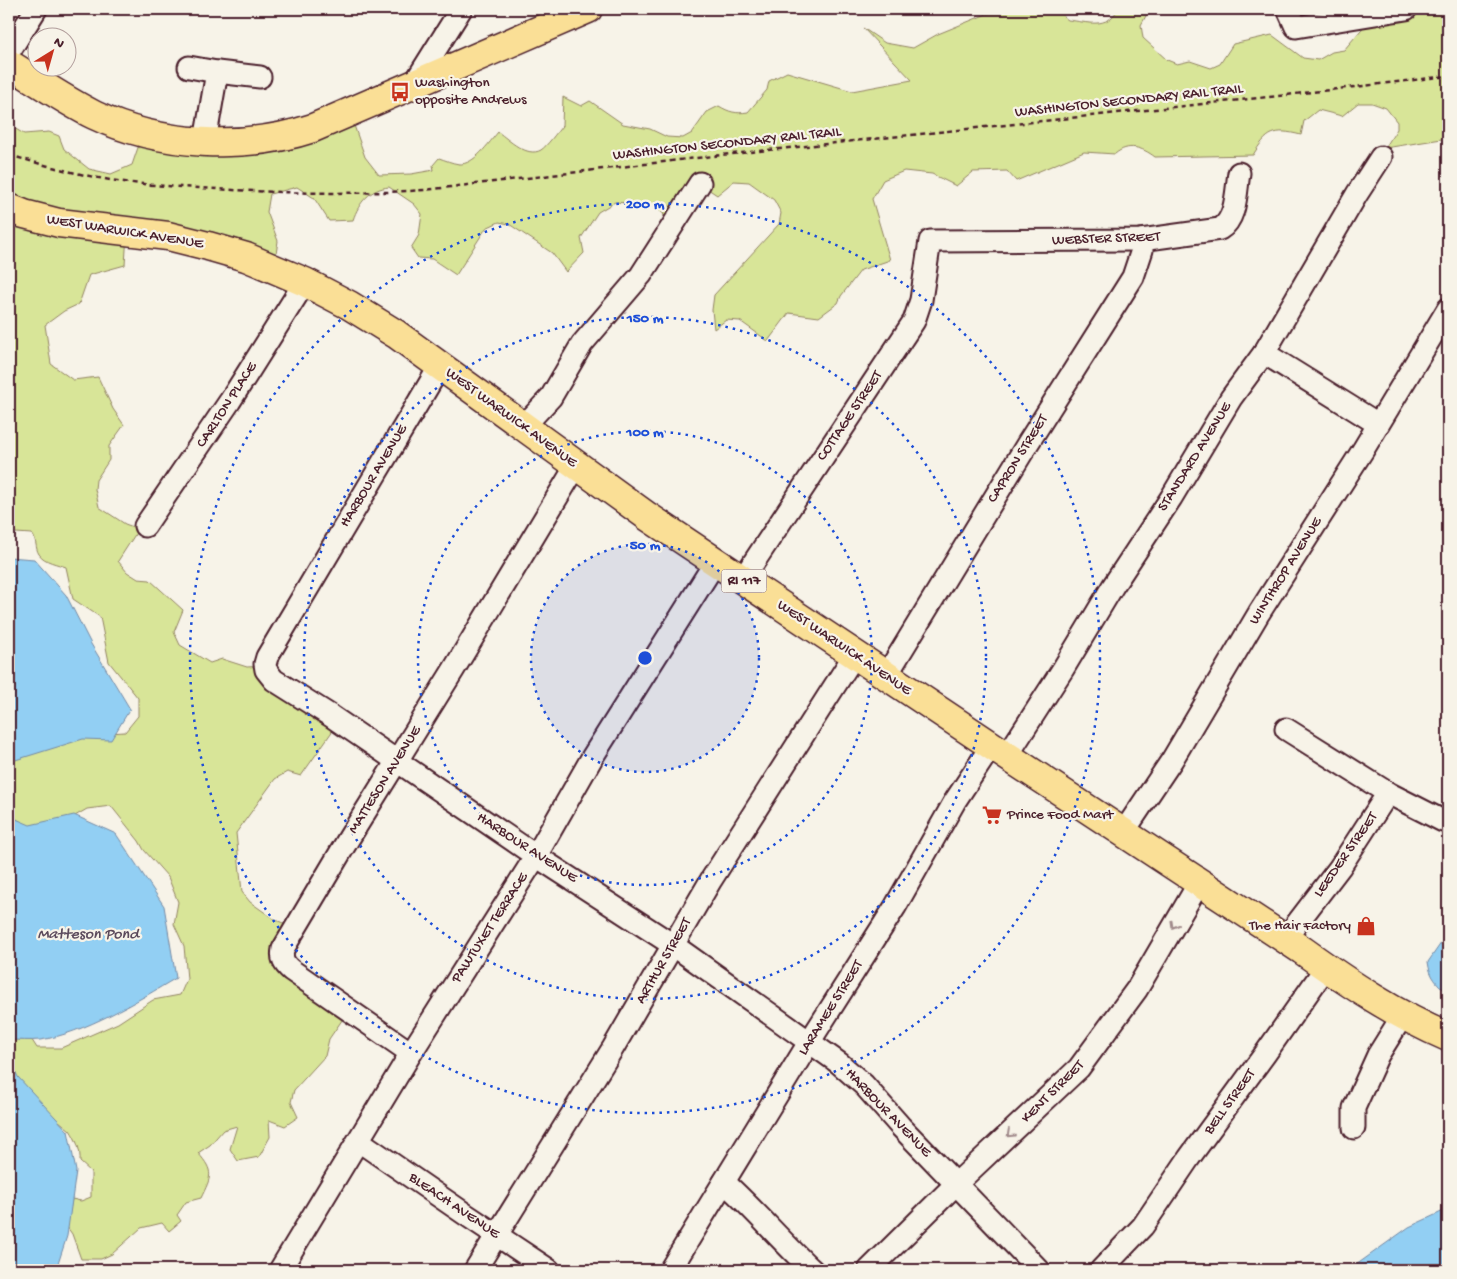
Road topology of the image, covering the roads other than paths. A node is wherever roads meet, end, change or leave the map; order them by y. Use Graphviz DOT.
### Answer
graph roads {
  1 [pos="36,9"];
  2 [pos="461,9"];
  3 [pos="588,9"];
  4 [pos="1406,9"];
  5 [pos="1292,18"];
  6 [pos="9,52"];
  7 [pos="9,64"];
  8 [pos="190,66"];
  9 [pos="217,72"];
  10 [pos="260,77"];
  11 [pos="414,84"];
  12 [pos="205,141"];
  13 [pos="1381,156"];
  14 [pos="1239,172"];
  15 [pos="700,183"];
  16 [pos="9,208"];
  17 [pos="1141,240"];
  18 [pos="930,241"];
  19 [pos="305,282"];
  20 [pos="1448,309"];
  21 [pos="1264,353"];
  22 [pos="440,366"];
  23 [pos="1378,424"];
  24 [pos="523,427"];
  25 [pos="576,466"];
  26 [pos="145,526"];
  27 [pos="716,561"];
  28 [pos="742,580"];
  29 [pos="855,654"];
  30 [pos="886,676"];
  31 [pos="1286,729"];
  32 [pos="999,751"];
  33 [pos="397,762"];
  34 [pos="1388,793"];
  35 [pos="1443,820"];
  36 [pos="1123,833"];
  37 [pos="536,856"];
  38 [pos="1199,883"];
  39 [pos="1285,939"];
  40 [pos="673,944"];
  41 [pos="1326,967"];
  42 [pos="1403,1015"];
  43 [pos="1448,1037"];
  44 [pos="810,1041"];
  45 [pos="411,1053"];
  46 [pos="1354,1128"];
  47 [pos="359,1141"];
  48 [pos="724,1182"];
  49 [pos="956,1184"];
  50 [pos="496,1234"];
  51 [pos="280,1270"];
  52 [pos="475,1270"];
  53 [pos="549,1270"];
  54 [pos="670,1270"];
  55 [pos="812,1270"];
  56 [pos="869,1270"];
  57 [pos="1039,1270"];
  58 [pos="1101,1270"];
  1 -- 6 [label="street"];
  2 -- 11 [label="street"];
  3 -- 11 [label="main road"];
  4 -- 5 [label="street"];
  7 -- 12 [label="main road"];
  8 -- 9 [label="street"];
  9 -- 10 [label="street"];
  9 -- 12 [label="street"];
  11 -- 12 [label="main road"];
  13 -- 21 [label="street, STANDARD AVENUE"];
  14 -- 17 [label="street, WEBSTER STREET"];
  15 -- 24 [label="street"];
  16 -- 19 [label="main road, WEST WARWICK AVENUE / RI 117"];
  17 -- 18 [label="street, WEBSTER STREET"];
  17 -- 30 [label="street, CAPRON STREET"];
  18 -- 28 [label="street, COTTAGE STREET"];
  19 -- 22 [label="main road, WEST WARWICK AVENUE / RI 117"];
  19 -- 26 [label="street, CARLTON PLACE"];
  20 -- 23 [label="street, WINTHROP AVENUE"];
  21 -- 23 [label="street"];
  21 -- 32 [label="street, STANDARD AVENUE"];
  22 -- 24 [label="main road, WEST WARWICK AVENUE / RI 117"];
  22 -- 33 [label="street, HARBOUR AVENUE"];
  23 -- 36 [label="street, WINTHROP AVENUE"];
  24 -- 25 [label="main road, WEST WARWICK AVENUE / RI 117"];
  25 -- 27 [label="main road, WEST WARWICK AVENUE / RI 117"];
  25 -- 33 [label="street, MATTESON AVENUE"];
  27 -- 28 [label="main road, WEST WARWICK AVENUE / RI 117"];
  27 -- 37 [label="street, PAWTUXET TERRACE"];
  28 -- 29 [label="main road, WEST WARWICK AVENUE / RI 117"];
  29 -- 30 [label="main road, WEST WARWICK AVENUE / RI 117"];
  29 -- 40 [label="street, ARTHUR STREET"];
  30 -- 32 [label="main road, WEST WARWICK AVENUE / RI 117"];
  31 -- 34 [label="street"];
  32 -- 36 [label="main road, WEST WARWICK AVENUE / RI 117"];
  32 -- 44 [label="street, LARAMEE STREET"];
  33 -- 37 [label="street, HARBOUR AVENUE"];
  33 -- 45 [label="street, MATTESON AVENUE"];
  34 -- 35 [label="street"];
  34 -- 39 [label="street, LEEDER STREET"];
  36 -- 38 [label="main road, WEST WARWICK AVENUE / RI 117"];
  37 -- 40 [label="street, HARBOUR AVENUE"];
  37 -- 45 [label="street, PAWTUXET TERRACE"];
  38 -- 39 [label="main road, WEST WARWICK AVENUE / RI 117"];
  38 -- 49 [label="street, KENT STREET, one-way"];
  39 -- 41 [label="main road, WEST WARWICK AVENUE / RI 117"];
  40 -- 44 [label="street, HARBOUR AVENUE"];
  40 -- 50 [label="street, ARTHUR STREET"];
  41 -- 42 [label="main road, WEST WARWICK AVENUE / RI 117"];
  41 -- 58 [label="street, BELL STREET"];
  42 -- 43 [label="main road, WEST WARWICK AVENUE / RI 117"];
  42 -- 46 [label="street"];
  44 -- 48 [label="street, LARAMEE STREET"];
  44 -- 49 [label="street, HARBOUR AVENUE"];
  45 -- 47 [label="street, PAWTUXET TERRACE"];
  47 -- 50 [label="street, BLEACH AVENUE"];
  47 -- 51 [label="street, PAWTUXET TERRACE"];
  48 -- 54 [label="street, LARAMEE STREET"];
  48 -- 55 [label="street"];
  49 -- 56 [label="street, KENT STREET"];
  49 -- 57 [label="street, HARBOUR AVENUE"];
  50 -- 52 [label="street, ARTHUR STREET"];
  50 -- 53 [label="street, BLEACH AVENUE"];
}
